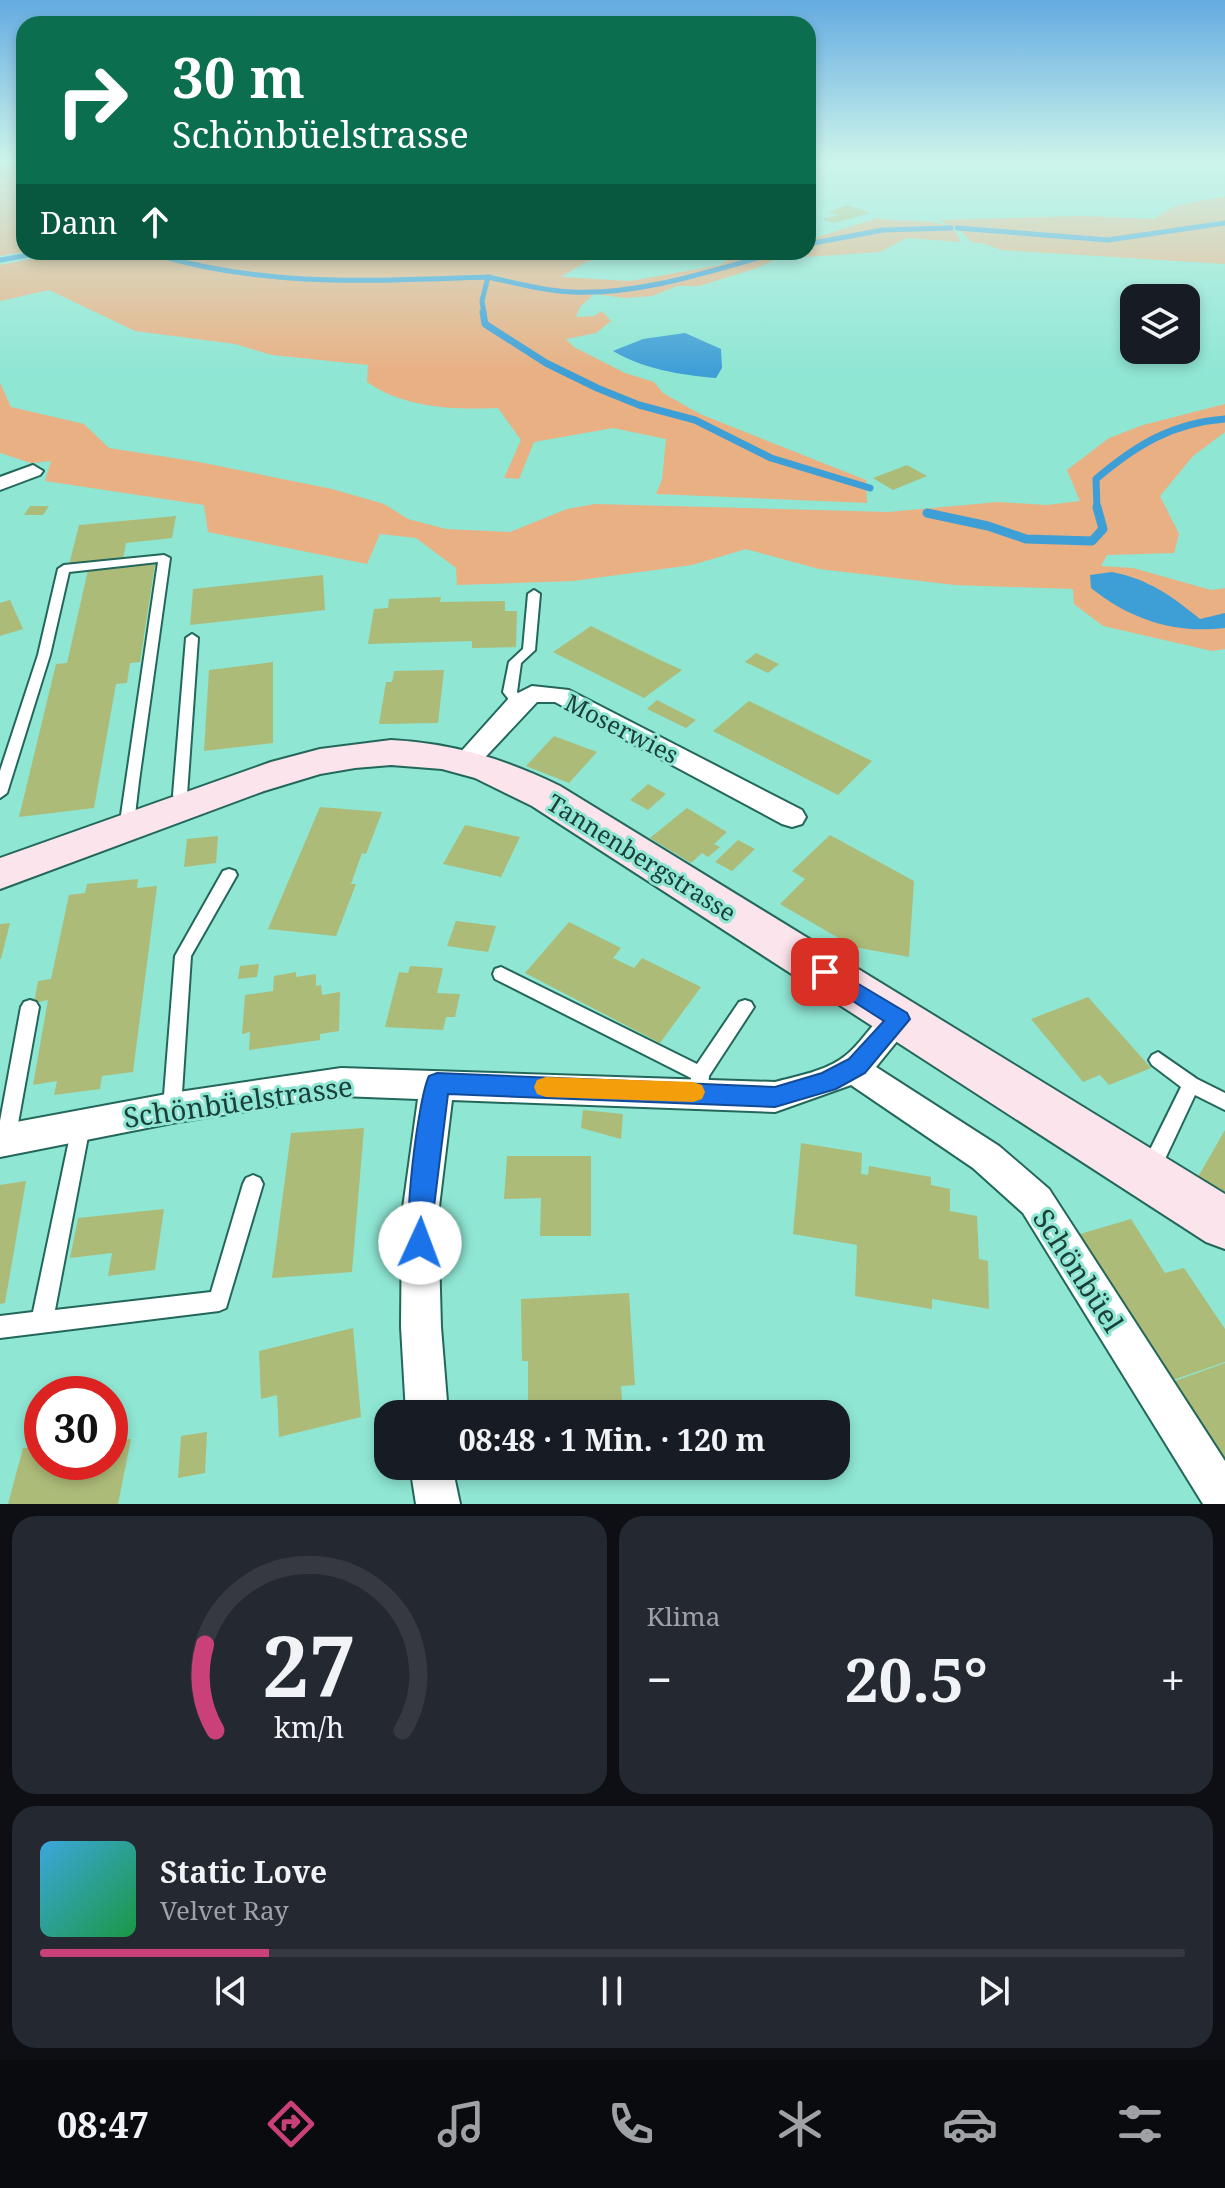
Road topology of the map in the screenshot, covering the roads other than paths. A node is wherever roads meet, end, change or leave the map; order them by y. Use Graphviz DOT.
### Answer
graph roads {
  1 [pos="33,471"];
  2 [pos="0,484"];
  3 [pos="534,594"];
  4 [pos="192,638"];
  5 [pos="519,703"];
  6 [pos="467,761"];
  7 [pos="0,793"];
  8 [pos="185,807"];
  9 [pos="792,817"];
  10 [pos="133,826"];
  11 [pos="0,874"];
  12 [pos="229,875"];
  13 [pos="501,974"];
  14 [pos="30,1007"];
  15 [pos="745,1007"];
  16 [pos="899,1019"];
  17 [pos="1158,1060"];
  18 [pos="857,1066"];
  19 [pos="437,1083"];
  20 [pos="700,1083"];
  21 [pos="1191,1084"];
  22 [pos="1225,1102"];
  23 [pos="172,1108"];
  24 [pos="81,1125"];
  25 [pos="3,1140"];
  26 [pos="1147,1175"];
  27 [pos="253,1184"];
  28 [pos="1225,1224"];
  29 [pos="42,1322"];
  30 [pos="0,1327"];
  31 [pos="426,1400"];
  32 [pos="434,1480"];
  33 [pos="1225,1500"];
  34 [pos="438,1504"];
  1 -- 2 [label="street"];
  3 -- 5 [label="lane"];
  4 -- 8 [label="lane"];
  5 -- 6 [label="street"];
  5 -- 9 [label="street, Moserwies"];
  6 -- 8 [label="street, Tannenbergstrasse"];
  6 -- 16 [label="street, Tannenbergstrasse"];
  7 -- 10 [label="lane"];
  8 -- 10 [label="street, Tannenbergstrasse"];
  10 -- 11 [label="street, Tannenbergstrasse"];
  12 -- 23 [label="lane"];
  13 -- 20 [label="lane"];
  14 -- 25 [label="lane"];
  15 -- 20 [label="lane"];
  16 -- 18 [label="street"];
  16 -- 26 [label="street, Tannenbergstrasse"];
  17 -- 21 [label="lane"];
  18 -- 20 [label="street, Schönbüelstrasse"];
  18 -- 33 [label="street, Schönbüel"];
  19 -- 20 [label="street, Schönbüelstrasse"];
  19 -- 23 [label="street, Schönbüelstrasse"];
  19 -- 31 [label="street"];
  21 -- 22 [label="lane"];
  21 -- 26 [label="lane"];
  23 -- 24 [label="street, Schönbüelstrasse"];
  24 -- 25 [label="street, Schönbüelstrasse"];
  24 -- 29 [label="lane"];
  26 -- 28 [label="street, Tannenbergstrasse"];
  27 -- 29 [label="lane"];
  29 -- 30 [label="lane"];
  32 -- 34 [label="street"];
}
